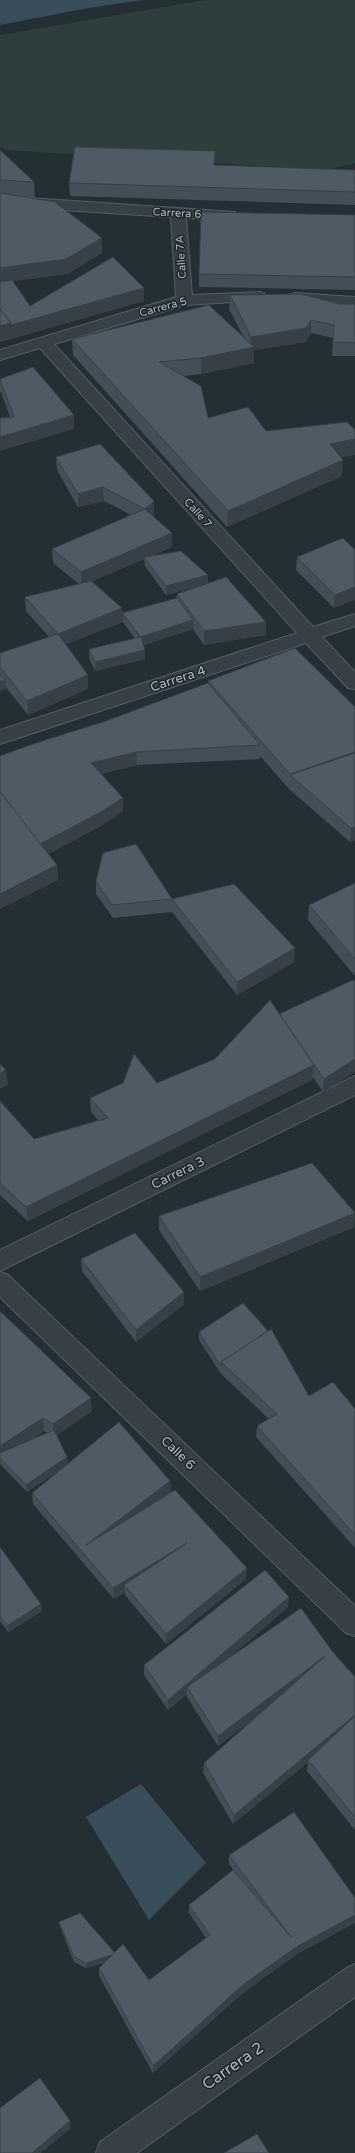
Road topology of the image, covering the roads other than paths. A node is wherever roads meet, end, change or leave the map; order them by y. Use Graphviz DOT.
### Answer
graph roads {
  1 [pos="0,201"];
  2 [pos="178,214"];
  3 [pos="247,215"];
  4 [pos="184,300"];
  5 [pos="355,302"];
  6 [pos="43,342"];
  7 [pos="0,355"];
  8 [pos="355,620"];
  9 [pos="310,636"];
  10 [pos="355,683"];
  11 [pos="0,737"];
  12 [pos="355,1085"];
  13 [pos="0,1261"];
  14 [pos="0,1282"];
  15 [pos="355,1624"];
  16 [pos="355,1979"];
  17 [pos="111,2153"];
  1 -- 2 [label="street, Carrera 6"];
  2 -- 3 [label="street, Carrera 6"];
  2 -- 4 [label="street, Calle 7A"];
  4 -- 5 [label="street, Carrera 5"];
  4 -- 6 [label="street, Carrera 5"];
  6 -- 7 [label="street, Carrera 5"];
  6 -- 9 [label="street, Calle 7"];
  8 -- 9 [label="street, Carrera 4"];
  9 -- 10 [label="street, Calle 7"];
  9 -- 11 [label="street, Carrera 4"];
  12 -- 13 [label="street, Carrera 3"];
  14 -- 15 [label="street, Calle 6"];
  16 -- 17 [label="street, Carrera 2"];
}
